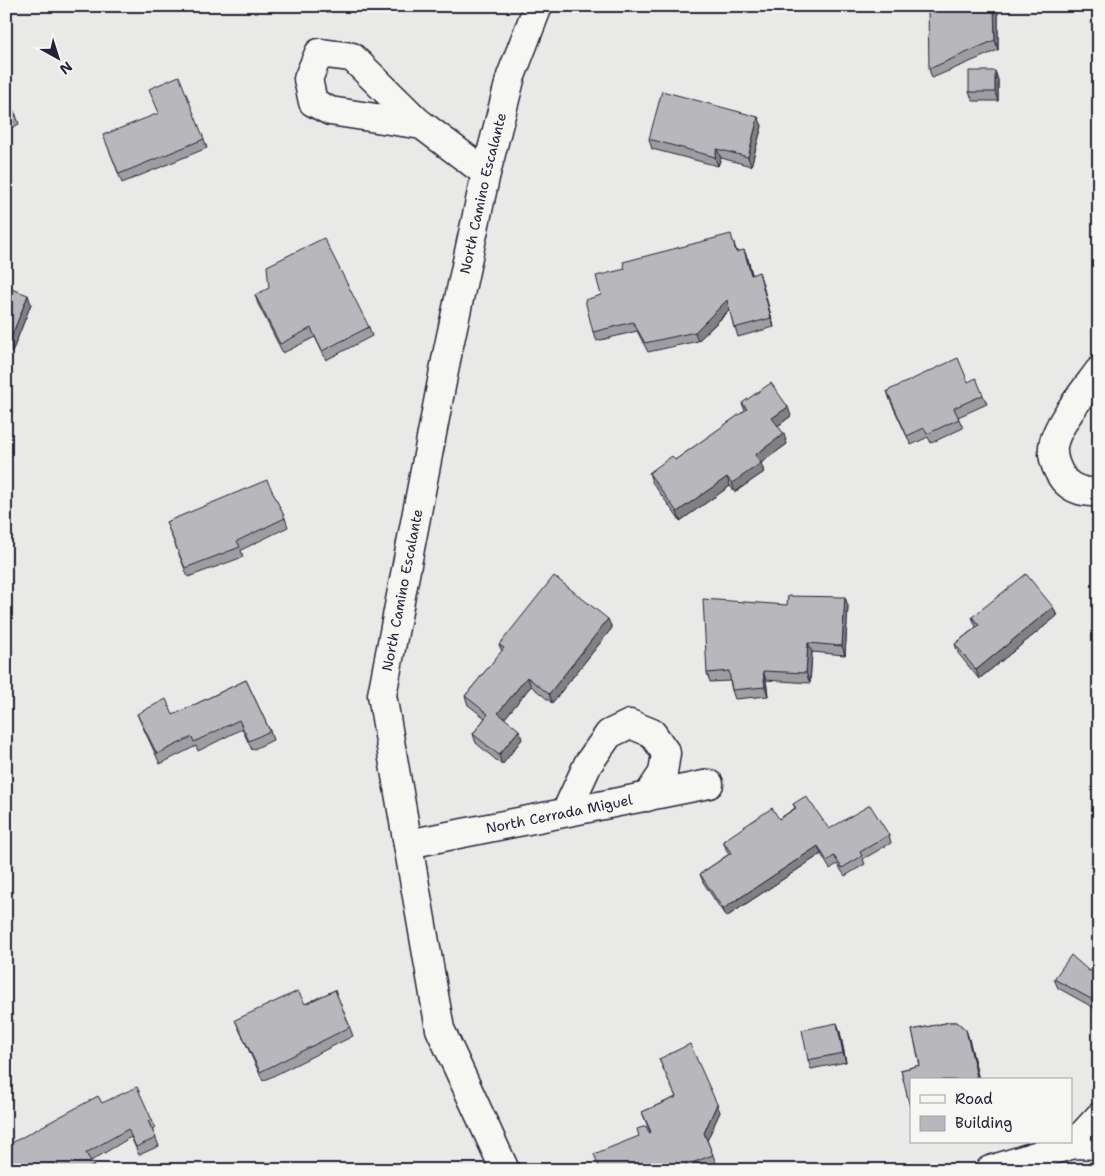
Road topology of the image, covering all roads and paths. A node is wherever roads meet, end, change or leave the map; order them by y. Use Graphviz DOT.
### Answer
graph roads {
  1 [pos="538,6"];
  2 [pos="422,125"];
  3 [pos="486,173"];
  4 [pos="1099,371"];
  5 [pos="1099,492"];
  6 [pos="709,784"];
  7 [pos="647,797"];
  8 [pos="566,812"];
  9 [pos="408,844"];
  10 [pos="1099,1117"];
  11 [pos="1086,1144"];
  12 [pos="505,1170"];
  13 [pos="990,1170"];
  1 -- 3 [label="street, North Camino Escalante"];
  2 -- 3 [label="street"];
  3 -- 9 [label="street, North Camino Escalante"];
  4 -- 5 [label="street"];
  6 -- 7 [label="street, North Cerrada Miguel"];
  7 -- 8 [label="street, North Cerrada Miguel"];
  7 -- 8 [label="street"];
  8 -- 9 [label="street, North Cerrada Miguel"];
  9 -- 12 [label="street, North Camino Escalante"];
  10 -- 11 [label="street"];
  11 -- 13 [label="street"];
}
